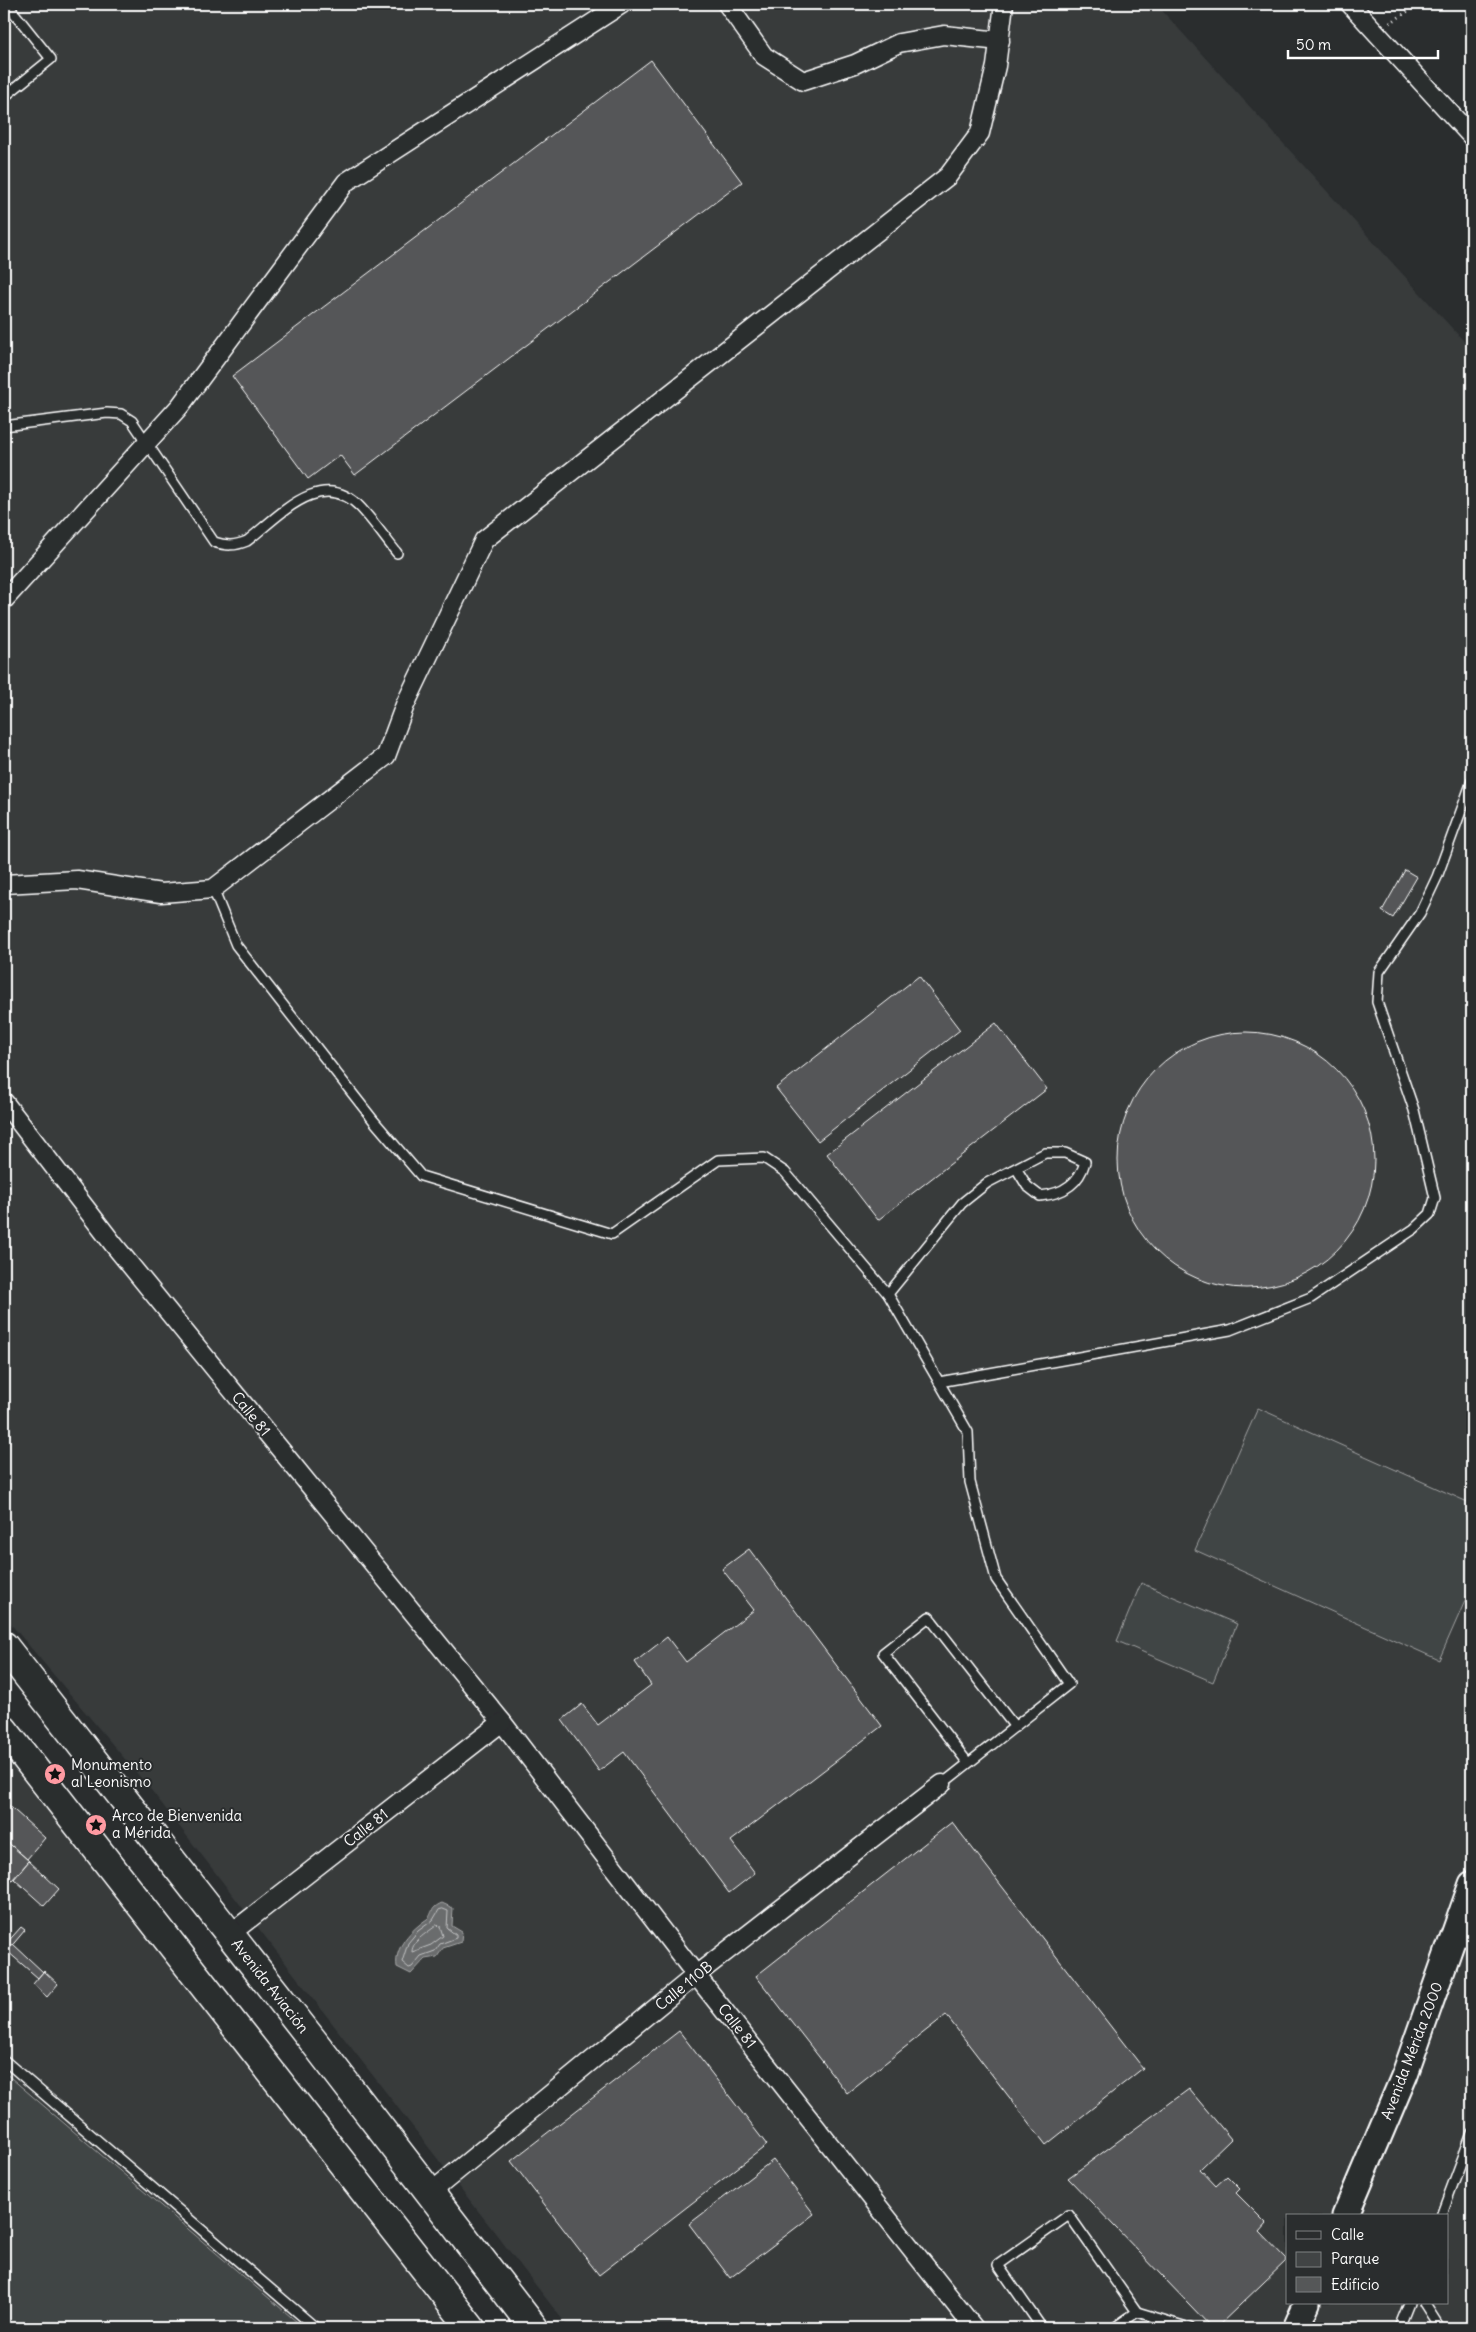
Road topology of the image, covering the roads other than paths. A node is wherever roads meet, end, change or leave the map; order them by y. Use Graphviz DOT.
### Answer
graph roads {
  1 [pos="7,4"];
  2 [pos="622,4"];
  3 [pos="727,4"];
  4 [pos="1004,4"];
  5 [pos="1350,4"];
  6 [pos="1000,41"];
  7 [pos="4,97"];
  8 [pos="1472,137"];
  9 [pos="4,426"];
  10 [pos="146,443"];
  11 [pos="397,553"];
  12 [pos="4,600"];
  13 [pos="1472,781"];
  14 [pos="4,884"];
  15 [pos="213,889"];
  16 [pos="4,1102"];
  17 [pos="1016,1168"];
  18 [pos="888,1294"];
  19 [pos="939,1382"];
  20 [pos="4,1646"];
  21 [pos="502,1722"];
  22 [pos="1015,1727"];
  23 [pos="4,1730"];
  24 [pos="968,1763"];
  25 [pos="942,1784"];
  26 [pos="1472,1884"];
  27 [pos="230,1934"];
  28 [pos="1464,1936"];
  29 [pos="696,1975"];
  30 [pos="4,2060"];
  31 [pos="1472,2133"];
  32 [pos="430,2193"];
  33 [pos="1346,2214"];
  34 [pos="1443,2214"];
  35 [pos="1307,2304"];
  36 [pos="1409,2304"];
  37 [pos="1425,2304"];
  38 [pos="1137,2312"];
  39 [pos="316,2328"];
  40 [pos="472,2328"];
  41 [pos="534,2328"];
  42 [pos="974,2328"];
  43 [pos="1042,2328"];
  44 [pos="1114,2328"];
  45 [pos="1190,2328"];
  46 [pos="1296,2328"];
  47 [pos="1400,2328"];
  48 [pos="1440,2328"];
  1 -- 7 [label="lane"];
  2 -- 10 [label="street"];
  3 -- 6 [label="street"];
  4 -- 6 [label="street"];
  5 -- 8 [label="street"];
  6 -- 15 [label="street"];
  9 -- 10 [label="lane"];
  10 -- 11 [label="lane"];
  10 -- 12 [label="street"];
  13 -- 19 [label="lane"];
  14 -- 15 [label="street"];
  15 -- 18 [label="lane"];
  16 -- 21 [label="street, Calle 81"];
  17 -- 17 [label="lane"];
  17 -- 18 [label="lane"];
  18 -- 19 [label="lane"];
  19 -- 22 [label="lane"];
  20 -- 27 [label="main road, Avenida Aviación"];
  21 -- 27 [label="street, Calle 81"];
  21 -- 29 [label="street, Calle 81"];
  22 -- 24 [label="lane"];
  22 -- 24 [label="lane"];
  23 -- 40 [label="main road"];
  24 -- 25 [label="lane"];
  25 -- 29 [label="street, Calle 110B"];
  26 -- 28 [label="main road, Avenida Mérida 2000"];
  27 -- 32 [label="main road, Avenida Aviación"];
  28 -- 33 [label="main road, Avenida Mérida 2000"];
  29 -- 32 [label="street, Calle 110B"];
  29 -- 42 [label="street, Calle 81"];
  30 -- 39 [label="lane"];
  31 -- 34 [label="lane"];
  32 -- 41 [label="main road, Avenida Aviación"];
  35 -- 46 [label="main road"];
  36 -- 47 [label="lane"];
  37 -- 48 [label="lane"];
  38 -- 43 [label="lane"];
  38 -- 44 [label="lane"];
  38 -- 45 [label="lane"];
}
